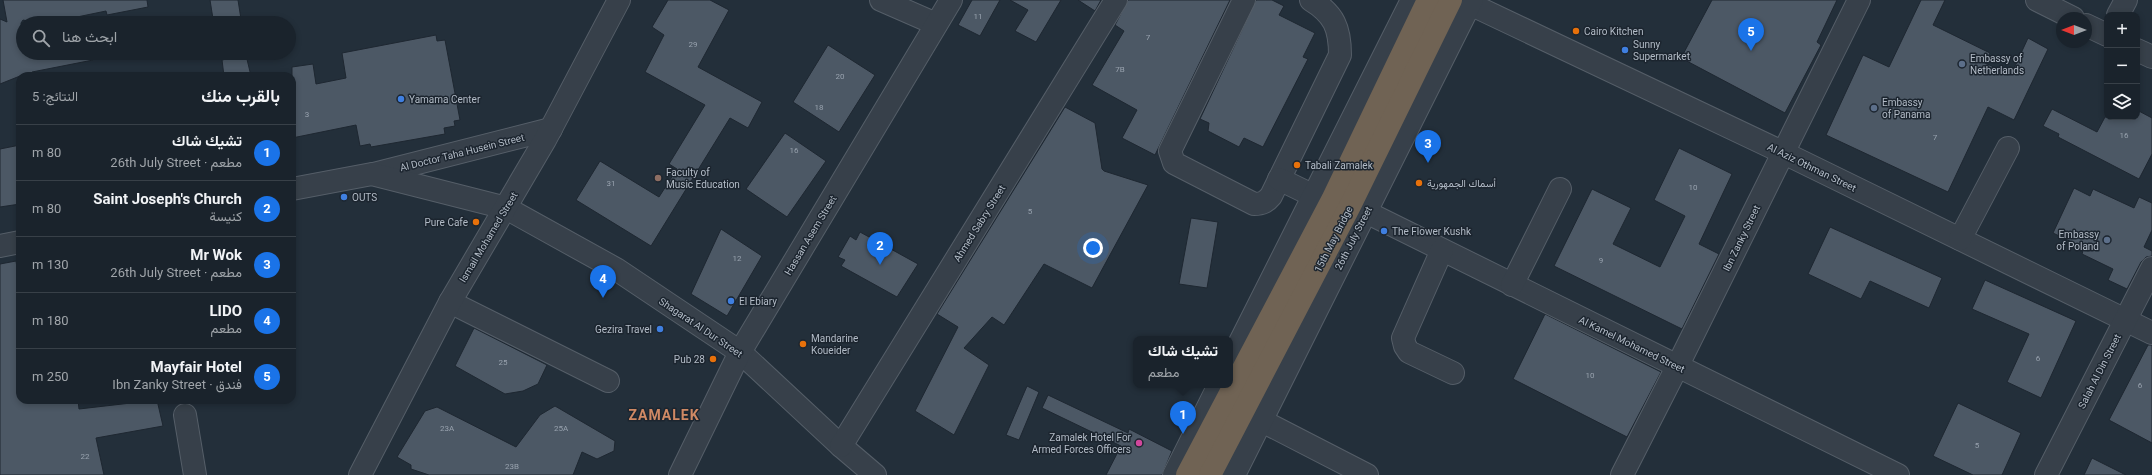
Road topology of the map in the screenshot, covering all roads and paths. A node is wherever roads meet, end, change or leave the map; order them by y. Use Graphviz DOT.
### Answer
graph roads {
  1 [pos="619,0"];
  2 [pos="881,0"];
  3 [pos="950,0"];
  4 [pos="1116,0"];
  5 [pos="1244,0"];
  6 [pos="1311,0"];
  7 [pos="1412,0"];
  8 [pos="1428,0"];
  9 [pos="1859,0"];
  10 [pos="2037,0"];
  11 [pos="2126,0"];
  12 [pos="1464,1"];
  13 [pos="2061,12"];
  14 [pos="2120,12"];
  15 [pos="936,24"];
  16 [pos="2092,28"];
  17 [pos="2104,34"];
  18 [pos="2140,51"];
  19 [pos="2152,57"];
  20 [pos="548,134"];
  21 [pos="2008,148"];
  22 [pos="1784,153"];
  23 [pos="372,174"];
  24 [pos="1275,187"];
  25 [pos="296,188"];
  26 [pos="1560,189"];
  27 [pos="1314,196"];
  28 [pos="506,208"];
  29 [pos="1366,212"];
  30 [pos="1960,239"];
  31 [pos="16,243"];
  32 [pos="0,246"];
  33 [pos="1442,250"];
  34 [pos="2152,268"];
  35 [pos="1512,285"];
  36 [pos="450,302"];
  37 [pos="2125,320"];
  38 [pos="2152,333"];
  39 [pos="740,352"];
  40 [pos="1233,356"];
  41 [pos="1677,367"];
  42 [pos="1452,373"];
  43 [pos="608,381"];
  44 [pos="1218,388"];
  45 [pos="185,415"];
  46 [pos="1262,421"];
  47 [pos="841,446"];
  48 [pos="195,475"];
  49 [pos="360,475"];
  50 [pos="680,475"];
  51 [pos="875,475"];
  52 [pos="1174,475"];
  53 [pos="1188,475"];
  54 [pos="1210,475"];
  55 [pos="1234,475"];
  56 [pos="1367,475"];
  57 [pos="1622,475"];
  58 [pos="1898,475"];
  59 [pos="2046,475"];
  1 -- 20 [label="street, Ismail Mohamed Street"];
  2 -- 15 [label="street"];
  3 -- 15 [label="street, Hassan Asem Street"];
  4 -- 47 [label="street, Ahmed Sabry Street"];
  5 -- 24 [label="street"];
  6 -- 24 [label="street"];
  7 -- 27 [label="street"];
  8 -- 53 [label="highway, 15th May Bridge"];
  9 -- 22 [label="street, Ibn Zanky Street"];
  10 -- 13 [label="street"];
  11 -- 14 [label="street"];
  12 -- 22 [label="street, Al Aziz Othman Street"];
  12 -- 29 [label="street, 26th July Street"];
  12 -- 54 [label="highway, 15th May Bridge"];
  15 -- 39 [label="street, Hassan Asem Street"];
  16 -- 17 [label="street"];
  18 -- 19 [label="street"];
  20 -- 23 [label="street, Al Doctor Taha Husein Street"];
  20 -- 28 [label="street, Ismail Mohamed Street"];
  21 -- 30 [label="street"];
  22 -- 30 [label="street, Al Aziz Othman Street"];
  22 -- 41 [label="street, Ibn Zanky Street"];
  23 -- 25 [label="street, Al Doctor Taha Husein Street"];
  23 -- 28 [label="street, Al Doctor Taha Husein Street"];
  24 -- 27 [label="street"];
  26 -- 35 [label="street"];
  27 -- 40 [label="street"];
  28 -- 36 [label="street, Ismail Mohamed Street"];
  28 -- 39 [label="street, Shagarat Al Dur Street"];
  29 -- 33 [label="street, Al Kamel Mohamed Street"];
  29 -- 46 [label="street, 26th July Street"];
  30 -- 37 [label="street, Al Aziz Othman Street"];
  31 -- 32 [label="street"];
  33 -- 35 [label="street, Al Kamel Mohamed Street"];
  33 -- 42 [label="street"];
  34 -- 37 [label="street, Salah Al Din Street"];
  35 -- 41 [label="street, Al Kamel Mohamed Street"];
  36 -- 43 [label="street"];
  36 -- 49 [label="street, Ismail Mohamed Street"];
  37 -- 38 [label="street, Al Aziz Othman Street"];
  37 -- 59 [label="street, Salah Al Din Street"];
  39 -- 47 [label="street, Shagarat Al Dur Street"];
  39 -- 50 [label="street, Hassan Asem Street"];
  41 -- 57 [label="street, Ibn Zanky Street"];
  41 -- 58 [label="street, Al Kamel Mohamed Street"];
  44 -- 52 [label="street"];
  45 -- 48 [label="street"];
  46 -- 55 [label="street, 26th July Street"];
  46 -- 56 [label="street"];
  47 -- 51 [label="street, Shagarat Al Dur Street"];
}
